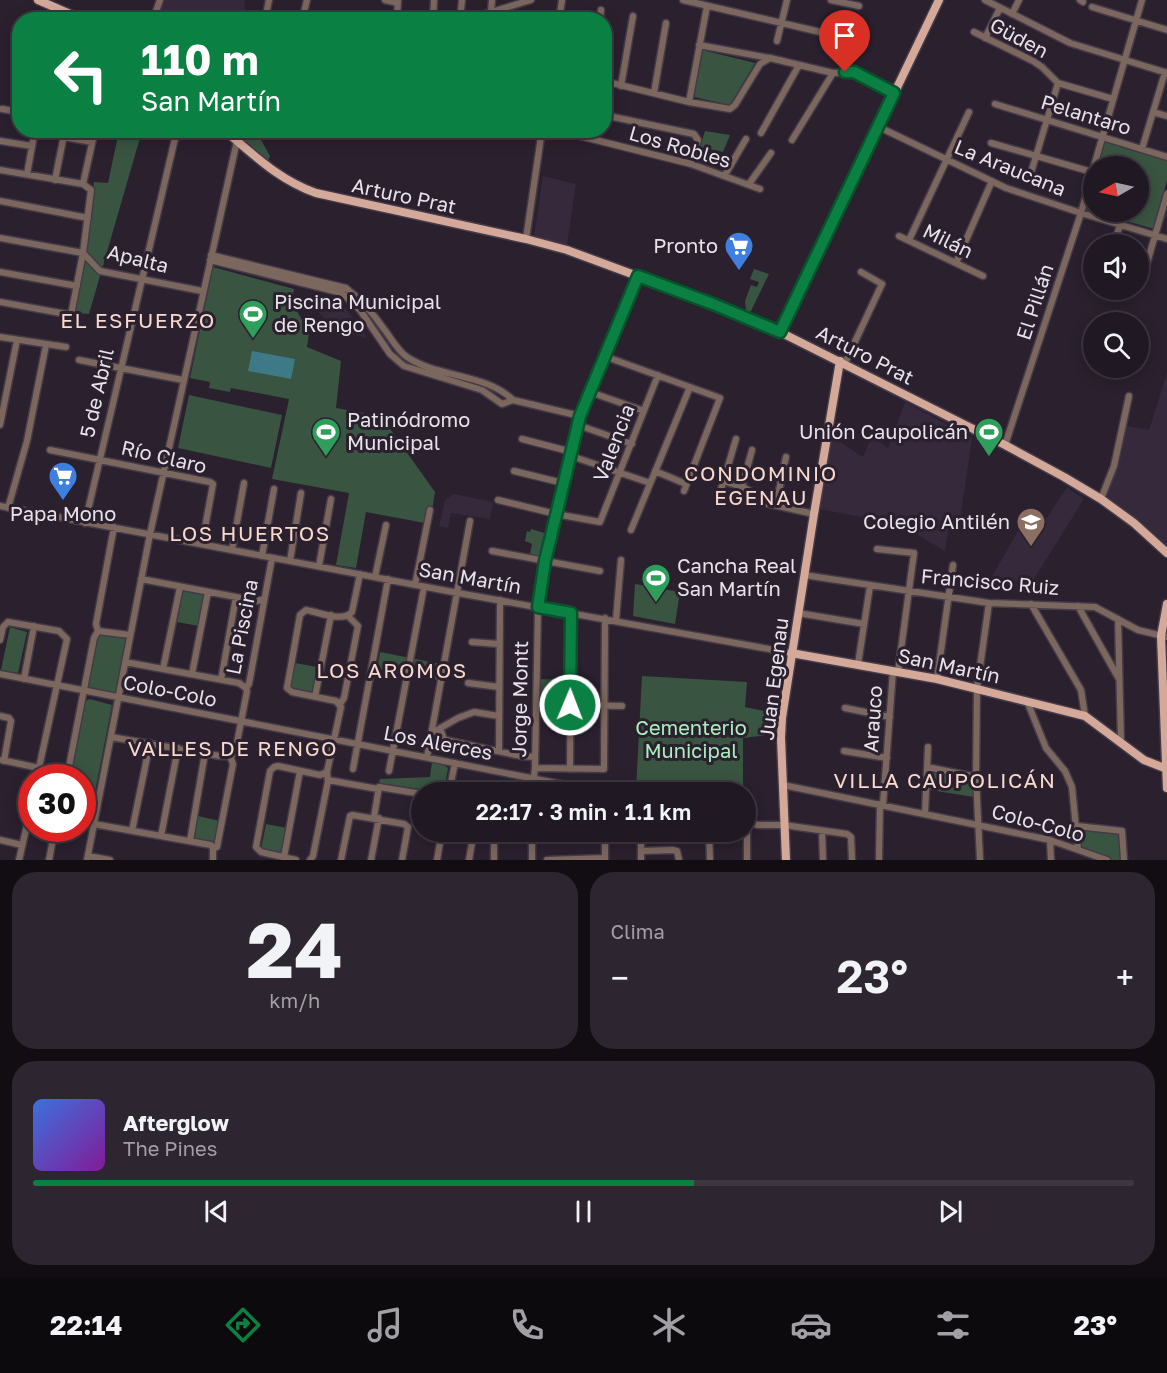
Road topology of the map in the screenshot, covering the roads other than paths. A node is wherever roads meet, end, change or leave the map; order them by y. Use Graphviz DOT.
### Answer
graph roads {
  1 [pos="38,0"];
  2 [pos="385,0"];
  3 [pos="492,0"];
  4 [pos="531,0"];
  5 [pos="683,0"];
  6 [pos="787,0"];
  7 [pos="831,0"];
  8 [pos="939,0"];
  9 [pos="985,0"];
  10 [pos="1019,0"];
  11 [pos="1142,0"];
  12 [pos="398,2"];
  13 [pos="707,6"];
  14 [pos="859,6"];
  15 [pos="1092,7"];
  16 [pos="1000,8"];
  17 [pos="62,12"];
  18 [pos="491,12"];
  19 [pos="1012,14"];
  20 [pos="633,16"];
  21 [pos="1135,20"];
  22 [pos="666,23"];
  23 [pos="781,24"];
  24 [pos="1167,30"];
  25 [pos="974,32"];
  26 [pos="985,38"];
  27 [pos="777,41"];
  28 [pos="864,42"];
  29 [pos="699,45"];
  30 [pos="770,58"];
  31 [pos="1124,60"];
  32 [pos="799,65"];
  33 [pos="1166,72"];
  34 [pos="833,73"];
  35 [pos="612,83"];
  36 [pos="1058,83"];
  37 [pos="621,86"];
  38 [pos="654,93"];
  39 [pos="894,93"];
  40 [pos="1113,99"];
  41 [pos="689,102"];
  42 [pos="995,104"];
  43 [pos="2,109"];
  44 [pos="12,111"];
  45 [pos="969,112"];
  46 [pos="1153,112"];
  47 [pos="1167,116"];
  48 [pos="612,117"];
  49 [pos="1046,120"];
  50 [pos="879,127"];
  51 [pos="761,132"];
  52 [pos="1102,137"];
  53 [pos="34,138"];
  54 [pos="63,138"];
  55 [pos="78,138"];
  56 [pos="93,138"];
  57 [pos="175,138"];
  58 [pos="233,138"];
  59 [pos="541,138"];
  60 [pos="588,138"];
  61 [pos="746,139"];
  62 [pos="792,140"];
  63 [pos="0,141"];
  64 [pos="237,141"];
  65 [pos="92,142"];
  66 [pos="991,143"];
  67 [pos="32,146"];
  68 [pos="1142,149"];
  69 [pos="771,153"];
  70 [pos="1036,155"];
  71 [pos="1097,156"];
  72 [pos="1167,157"];
  73 [pos="947,160"];
  74 [pos="691,164"];
  75 [pos="1083,167"];
  76 [pos="0,170"];
  77 [pos="27,174"];
  78 [pos="724,175"];
  79 [pos="1030,176"];
  80 [pos="55,180"];
  81 [pos="992,181"];
  82 [pos="83,184"];
  83 [pos="748,184"];
  84 [pos="760,189"];
  85 [pos="1167,196"];
  86 [pos="0,201"];
  87 [pos="1083,206"];
  88 [pos="1081,213"];
  89 [pos="88,218"];
  90 [pos="1120,225"];
  91 [pos="1117,234"];
  92 [pos="1155,235"];
  93 [pos="899,236"];
  94 [pos="0,238"];
  95 [pos="526,239"];
  96 [pos="1167,239"];
  97 [pos="909,240"];
  98 [pos="83,253"];
  99 [pos="1149,256"];
  100 [pos="210,257"];
  101 [pos="956,263"];
  102 [pos="0,272"];
  103 [pos="861,272"];
  104 [pos="638,276"];
  105 [pos="983,276"];
  106 [pos="141,279"];
  107 [pos="77,286"];
  108 [pos="202,291"];
  109 [pos="0,302"];
  110 [pos="780,332"];
  111 [pos="0,337"];
  112 [pos="16,340"];
  113 [pos="46,345"];
  114 [pos="66,347"];
  115 [pos="604,356"];
  116 [pos="79,360"];
  117 [pos="843,362"];
  118 [pos="119,368"];
  119 [pos="658,375"];
  120 [pos="183,380"];
  121 [pos="690,387"];
  122 [pos="590,392"];
  123 [pos="1129,396"];
  124 [pos="513,400"];
  125 [pos="644,411"];
  126 [pos="580,416"];
  127 [pos="0,425"];
  128 [pos="578,425"];
  129 [pos="522,439"];
  130 [pos="736,439"];
  131 [pos="632,444"];
  132 [pos="1005,445"];
  133 [pos="50,450"];
  134 [pos="752,450"];
  135 [pos="572,452"];
  136 [pos="786,458"];
  137 [pos="99,459"];
  138 [pos="514,471"];
  139 [pos="655,471"];
  140 [pos="163,473"];
  141 [pos="620,474"];
  142 [pos="723,481"];
  143 [pos="244,483"];
  144 [pos="563,483"];
  145 [pos="650,483"];
  146 [pos="742,487"];
  147 [pos="274,489"];
  148 [pos="301,493"];
  149 [pos="331,499"];
  150 [pos="1101,499"];
  151 [pos="498,500"];
  152 [pos="759,501"];
  153 [pos="776,505"];
  154 [pos="0,506"];
  155 [pos="8,508"];
  156 [pos="430,510"];
  157 [pos="556,514"];
  158 [pos="814,514"];
  159 [pos="470,521"];
  160 [pos="85,523"];
  161 [pos="386,525"];
  162 [pos="114,527"];
  163 [pos="631,530"];
  164 [pos="150,534"];
  165 [pos="202,544"];
  166 [pos="877,549"];
  167 [pos="232,550"];
  168 [pos="492,551"];
  169 [pos="1167,554"];
  170 [pos="262,556"];
  171 [pos="272,558"];
  172 [pos="621,560"];
  173 [pos="290,561"];
  174 [pos="545,561"];
  175 [pos="953,565"];
  176 [pos="319,566"];
  177 [pos="600,571"];
  178 [pos="360,574"];
  179 [pos="804,575"];
  180 [pos="375,577"];
  181 [pos="141,579"];
  182 [pos="388,579"];
  183 [pos="415,585"];
  184 [pos="180,586"];
  185 [pos="424,586"];
  186 [pos="870,586"];
  187 [pos="909,591"];
  188 [pos="208,592"];
  189 [pos="458,593"];
  190 [pos="236,597"];
  191 [pos="949,598"];
  192 [pos="264,599"];
  193 [pos="500,600"];
  194 [pos="989,603"];
  195 [pos="1031,604"];
  196 [pos="1167,604"];
  197 [pos="1078,606"];
  198 [pos="538,607"];
  199 [pos="571,613"];
  200 [pos="798,613"];
  201 [pos="331,615"];
  202 [pos="348,616"];
  203 [pos="605,618"];
  204 [pos="1118,619"];
  205 [pos="616,620"];
  206 [pos="864,624"];
  207 [pos="34,627"];
  208 [pos="98,631"];
  209 [pos="130,635"];
  210 [pos="1164,636"];
  211 [pos="0,640"];
  212 [pos="472,642"];
  213 [pos="499,644"];
  214 [pos="791,653"];
  215 [pos="125,662"];
  216 [pos="858,664"];
  217 [pos="163,669"];
  218 [pos="896,671"];
  219 [pos="0,674"];
  220 [pos="192,674"];
  221 [pos="24,679"];
  222 [pos="937,679"];
  223 [pos="1119,679"];
  224 [pos="221,680"];
  225 [pos="468,683"];
  226 [pos="57,686"];
  227 [pos="499,687"];
  228 [pos="246,688"];
  229 [pos="977,688"];
  230 [pos="84,691"];
  231 [pos="315,697"];
  232 [pos="118,698"];
  233 [pos="1027,701"];
  234 [pos="340,704"];
  235 [pos="536,704"];
  236 [pos="570,705"];
  237 [pos="604,705"];
  238 [pos="622,705"];
  239 [pos="845,708"];
  240 [pos="0,716"];
  241 [pos="499,716"];
  242 [pos="1084,716"];
  243 [pos="890,717"];
  244 [pos="241,722"];
  245 [pos="434,731"];
  246 [pos="111,736"];
  247 [pos="335,740"];
  248 [pos="1121,742"];
  249 [pos="150,744"];
  250 [pos="357,744"];
  251 [pos="928,747"];
  252 [pos="178,748"];
  253 [pos="393,750"];
  254 [pos="500,751"];
  255 [pos="844,751"];
  256 [pos="205,753"];
  257 [pos="230,756"];
  258 [pos="427,757"];
  259 [pos="535,757"];
  260 [pos="887,758"];
  261 [pos="2,760"];
  262 [pos="455,763"];
  263 [pos="20,764"];
  264 [pos="40,764"];
  265 [pos="70,764"];
  266 [pos="927,766"];
  267 [pos="535,768"];
  268 [pos="353,769"];
  269 [pos="570,769"];
  270 [pos="1167,769"];
  271 [pos="300,771"];
  272 [pos="388,771"];
  273 [pos="327,772"];
  274 [pos="976,777"];
  275 [pos="534,779"];
  276 [pos="328,780"];
  277 [pos="451,782"];
  278 [pos="534,782"];
  279 [pos="545,782"];
  280 [pos="783,785"];
  281 [pos="1167,788"];
  282 [pos="378,789"];
  283 [pos="411,792"];
  284 [pos="98,800"];
  285 [pos="881,805"];
  286 [pos="96,812"];
  287 [pos="925,813"];
  288 [pos="376,818"];
  289 [pos="96,824"];
  290 [pos="756,824"];
  291 [pos="980,824"];
  292 [pos="784,825"];
  293 [pos="1077,826"];
  294 [pos="132,831"];
  295 [pos="822,831"];
  296 [pos="161,836"];
  297 [pos="0,840"];
  298 [pos="1050,840"];
  299 [pos="190,841"];
  300 [pos="23,842"];
  301 [pos="52,842"];
  302 [pos="91,842"];
  303 [pos="440,842"];
  304 [pos="472,842"];
  305 [pos="494,842"];
  306 [pos="532,842"];
  307 [pos="604,842"];
  308 [pos="641,842"];
  309 [pos="710,842"];
  310 [pos="747,842"];
  311 [pos="22,845"];
  312 [pos="213,848"];
  313 [pos="1078,849"];
  314 [pos="641,851"];
  315 [pos="284,857"];
  316 [pos="88,858"];
  317 [pos="605,859"];
  318 [pos="19,860"];
  319 [pos="49,860"];
  320 [pos="110,860"];
  321 [pos="213,860"];
  322 [pos="296,860"];
  323 [pos="310,860"];
  324 [pos="341,860"];
  325 [pos="371,860"];
  326 [pos="402,860"];
  327 [pos="437,860"];
  328 [pos="469,860"];
  329 [pos="494,860"];
  330 [pos="532,860"];
  331 [pos="547,860"];
  332 [pos="641,860"];
  333 [pos="680,860"];
  334 [pos="710,860"];
  335 [pos="747,860"];
  336 [pos="786,860"];
  337 [pos="823,860"];
  338 [pos="852,860"];
  339 [pos="880,860"];
  340 [pos="980,860"];
  341 [pos="1051,860"];
  342 [pos="1107,860"];
  343 [pos="1124,860"];
  1 -- 17 [label="main road"];
  2 -- 12 [label="street"];
  3 -- 18 [label="street"];
  4 -- 18 [label="street"];
  5 -- 13 [label="street"];
  6 -- 23 [label="street"];
  7 -- 14 [label="street"];
  8 -- 39 [label="main road"];
  9 -- 16 [label="street"];
  10 -- 19 [label="street"];
  11 -- 21 [label="street, El Pillán"];
  13 -- 23 [label="street"];
  13 -- 29 [label="street"];
  15 -- 21 [label="street"];
  16 -- 19 [label="street"];
  16 -- 26 [label="street"];
  19 -- 31 [label="street"];
  20 -- 37 [label="street"];
  21 -- 24 [label="street"];
  21 -- 31 [label="street, El Pillán"];
  22 -- 38 [label="street"];
  23 -- 27 [label="street"];
  23 -- 28 [label="street"];
  25 -- 26 [label="street, Güden"];
  26 -- 36 [label="street, Güden"];
  29 -- 30 [label="street"];
  29 -- 41 [label="street"];
  30 -- 32 [label="street"];
  30 -- 41 [label="street"];
  31 -- 33 [label="street"];
  31 -- 40 [label="street, El Pillán"];
  32 -- 34 [label="street"];
  32 -- 51 [label="street"];
  33 -- 46 [label="street"];
  34 -- 39 [label="street"];
  34 -- 62 [label="street"];
  35 -- 37 [label="street"];
  36 -- 40 [label="street, Güden"];
  36 -- 49 [label="street"];
  37 -- 38 [label="street"];
  38 -- 41 [label="street"];
  39 -- 50 [label="main road"];
  40 -- 52 [label="street, El Pillán"];
  42 -- 49 [label="street, Pelantaro"];
  43 -- 44 [label="street"];
  45 -- 73 [label="street"];
  46 -- 47 [label="street"];
  46 -- 68 [label="street"];
  48 -- 74 [label="street"];
  49 -- 52 [label="street, Pelantaro"];
  49 -- 70 [label="street"];
  50 -- 73 [label="street, La Araucana"];
  50 -- 110 [label="main road"];
  52 -- 68 [label="street, Pelantaro"];
  52 -- 71 [label="street, El Pillán"];
  53 -- 67 [label="street"];
  54 -- 80 [label="street"];
  55 -- 65 [label="street"];
  56 -- 65 [label="street"];
  57 -- 106 [label="street, 5 de Abril"];
  58 -- 64 [label="main road, Arturo Prat"];
  59 -- 95 [label="street"];
  60 -- 74 [label="street, Los Robles"];
  61 -- 78 [label="street"];
  63 -- 67 [label="street"];
  64 -- 95 [label="main road, Arturo Prat"];
  64 -- 100 [label="street"];
  65 -- 82 [label="street"];
  66 -- 70 [label="street"];
  67 -- 77 [label="street"];
  68 -- 72 [label="street, Pelantaro"];
  69 -- 83 [label="street"];
  70 -- 75 [label="street"];
  70 -- 79 [label="street"];
  73 -- 81 [label="street, La Araucana"];
  73 -- 97 [label="street"];
  74 -- 78 [label="street, Los Robles"];
  76 -- 77 [label="street"];
  77 -- 80 [label="street"];
  78 -- 83 [label="street, Los Robles"];
  80 -- 82 [label="street"];
  81 -- 88 [label="street, La Araucana"];
  81 -- 101 [label="street"];
  82 -- 89 [label="street"];
  83 -- 84 [label="street, Los Robles"];
  85 -- 92 [label="street"];
  86 -- 89 [label="street"];
  87 -- 88 [label="street, El Pillán"];
  88 -- 90 [label="street, La Araucana"];
  88 -- 132 [label="street, El Pillán"];
  89 -- 98 [label="street"];
  90 -- 91 [label="street"];
  90 -- 92 [label="street, La Araucana"];
  92 -- 96 [label="street, La Araucana"];
  92 -- 99 [label="street"];
  93 -- 97 [label="street, Milán"];
  94 -- 98 [label="street, Apalta"];
  95 -- 104 [label="main road, Arturo Prat"];
  97 -- 101 [label="street, Milán"];
  98 -- 106 [label="street, Apalta"];
  98 -- 107 [label="street"];
  100 -- 108 [label="street"];
  100 -- 124 [label="street"];
  100 -- 124 [label="street"];
  101 -- 105 [label="street, Milán"];
  102 -- 107 [label="street"];
  103 -- 117 [label="street"];
  104 -- 110 [label="main road, Arturo Prat"];
  104 -- 115 [label="street, Jorge Montt"];
  106 -- 108 [label="street, Apalta"];
  106 -- 118 [label="street, 5 de Abril"];
  107 -- 109 [label="street"];
  108 -- 120 [label="street"];
  110 -- 117 [label="main road, Arturo Prat"];
  111 -- 112 [label="street"];
  112 -- 113 [label="street"];
  112 -- 127 [label="street"];
  113 -- 114 [label="street"];
  113 -- 155 [label="street"];
  115 -- 119 [label="street"];
  115 -- 122 [label="street, Jorge Montt"];
  116 -- 118 [label="street"];
  117 -- 132 [label="main road, Arturo Prat"];
  117 -- 158 [label="main road, Juan Egenau"];
  118 -- 120 [label="street"];
  118 -- 137 [label="street, 5 de Abril"];
  119 -- 121 [label="street"];
  119 -- 125 [label="street, Valencia"];
  120 -- 140 [label="street"];
  121 -- 139 [label="street"];
  121 -- 139 [label="street"];
  122 -- 125 [label="street"];
  122 -- 126 [label="street, Jorge Montt"];
  123 -- 150 [label="street"];
  124 -- 126 [label="street"];
  125 -- 131 [label="street, Valencia"];
  126 -- 128 [label="street, Jorge Montt"];
  128 -- 131 [label="street"];
  128 -- 135 [label="street, Jorge Montt"];
  129 -- 135 [label="street"];
  130 -- 142 [label="street"];
  131 -- 141 [label="street, Valencia"];
  132 -- 150 [label="main road, Arturo Prat"];
  133 -- 137 [label="street, Río Claro"];
  134 -- 146 [label="street"];
  135 -- 141 [label="street"];
  135 -- 144 [label="street, Jorge Montt"];
  136 -- 153 [label="street"];
  137 -- 140 [label="street, Río Claro"];
  137 -- 160 [label="street, 5 de Abril"];
  138 -- 144 [label="street"];
  139 -- 145 [label="street"];
  140 -- 164 [label="street"];
  140 -- 165 [label="street, Río Claro"];
  141 -- 145 [label="street"];
  141 -- 157 [label="street, Valencia"];
  142 -- 146 [label="street"];
  142 -- 152 [label="street"];
  143 -- 167 [label="street"];
  144 -- 157 [label="street, Jorge Montt"];
  145 -- 163 [label="street"];
  146 -- 152 [label="street"];
  147 -- 170 [label="street"];
  148 -- 173 [label="street"];
  149 -- 176 [label="street"];
  150 -- 169 [label="main road, Arturo Prat"];
  151 -- 157 [label="street"];
  152 -- 153 [label="street"];
  153 -- 158 [label="street"];
  154 -- 155 [label="street, San Martín"];
  155 -- 160 [label="street, San Martín"];
  156 -- 183 [label="street"];
  157 -- 174 [label="street, Jorge Montt"];
  158 -- 179 [label="main road, Juan Egenau"];
  159 -- 189 [label="street"];
  160 -- 162 [label="street, San Martín"];
  161 -- 180 [label="street"];
  162 -- 164 [label="street, San Martín"];
  162 -- 208 [label="street"];
  164 -- 165 [label="street, San Martín"];
  164 -- 181 [label="street"];
  165 -- 167 [label="street, San Martín"];
  166 -- 187 [label="street, Arauco"];
  167 -- 170 [label="street, San Martín"];
  168 -- 174 [label="street"];
  170 -- 171 [label="street, San Martín"];
  171 -- 173 [label="street, San Martín"];
  171 -- 192 [label="street, La Piscina"];
  172 -- 205 [label="street"];
  173 -- 176 [label="street, San Martín"];
  174 -- 177 [label="street"];
  174 -- 198 [label="street, Jorge Montt"];
  175 -- 191 [label="street"];
  176 -- 178 [label="street, San Martín"];
  178 -- 180 [label="street, San Martín"];
  178 -- 202 [label="street"];
  179 -- 186 [label="street, Francisco Ruiz"];
  179 -- 200 [label="main road, Juan Egenau"];
  180 -- 182 [label="street, San Martín"];
  181 -- 184 [label="street"];
  181 -- 209 [label="street"];
  182 -- 183 [label="street, San Martín"];
  182 -- 250 [label="street"];
  183 -- 185 [label="street, San Martín"];
  184 -- 188 [label="street"];
  184 -- 217 [label="street"];
  185 -- 189 [label="street, San Martín"];
  185 -- 253 [label="street"];
  186 -- 187 [label="street, Francisco Ruiz"];
  186 -- 206 [label="street"];
  187 -- 191 [label="street, Francisco Ruiz"];
  187 -- 218 [label="street, Arauco"];
  188 -- 190 [label="street"];
  188 -- 220 [label="street"];
  189 -- 193 [label="street, San Martín"];
  189 -- 245 [label="street"];
  190 -- 192 [label="street"];
  190 -- 224 [label="street"];
  191 -- 194 [label="street, Francisco Ruiz"];
  191 -- 222 [label="street"];
  192 -- 228 [label="street, La Piscina"];
  193 -- 198 [label="street, San Martín"];
  193 -- 213 [label="street"];
  194 -- 195 [label="street, Francisco Ruiz"];
  194 -- 229 [label="street"];
  195 -- 197 [label="street, Francisco Ruiz"];
  195 -- 242 [label="street"];
  196 -- 210 [label="main road"];
  197 -- 204 [label="street, Francisco Ruiz"];
  197 -- 223 [label="street"];
  198 -- 199 [label="street, San Martín"];
  198 -- 235 [label="street, Jorge Montt"];
  199 -- 203 [label="street, San Martín"];
  199 -- 236 [label="street"];
  200 -- 206 [label="street"];
  200 -- 214 [label="main road, Juan Egenau"];
  201 -- 202 [label="street"];
  201 -- 231 [label="street"];
  201 -- 231 [label="street"];
  202 -- 234 [label="street"];
  203 -- 205 [label="street, San Martín"];
  203 -- 237 [label="street"];
  204 -- 210 [label="street, Francisco Ruiz"];
  204 -- 223 [label="street"];
  205 -- 214 [label="street, San Martín"];
  206 -- 216 [label="street"];
  207 -- 211 [label="street"];
  207 -- 221 [label="street"];
  207 -- 226 [label="street"];
  208 -- 209 [label="street"];
  208 -- 230 [label="street"];
  209 -- 215 [label="street"];
  210 -- 270 [label="main road"];
  212 -- 213 [label="street"];
  213 -- 227 [label="street"];
  214 -- 216 [label="main road, San Martín"];
  214 -- 280 [label="main road, Juan Egenau"];
  215 -- 217 [label="street"];
  215 -- 232 [label="street"];
  216 -- 218 [label="main road, San Martín"];
  217 -- 220 [label="street"];
  218 -- 222 [label="main road, San Martín"];
  218 -- 243 [label="street, Arauco"];
  219 -- 221 [label="street, Colo-Colo"];
  220 -- 224 [label="street"];
  221 -- 226 [label="street, Colo-Colo"];
  222 -- 229 [label="main road, San Martín"];
  223 -- 248 [label="street"];
  224 -- 228 [label="street"];
  225 -- 227 [label="street"];
  226 -- 230 [label="street, Colo-Colo"];
  226 -- 264 [label="street"];
  227 -- 241 [label="street"];
  228 -- 244 [label="street, La Piscina"];
  229 -- 233 [label="main road, San Martín"];
  229 -- 274 [label="street"];
  230 -- 232 [label="street, Colo-Colo"];
  230 -- 265 [label="street"];
  231 -- 234 [label="street"];
  232 -- 244 [label="street, Colo-Colo"];
  232 -- 246 [label="street"];
  233 -- 242 [label="main road, San Martín"];
  233 -- 293 [label="street"];
  234 -- 247 [label="street"];
  235 -- 236 [label="street"];
  235 -- 259 [label="street, Jorge Montt"];
  236 -- 237 [label="street"];
  236 -- 269 [label="street"];
  237 -- 238 [label="street"];
  237 -- 269 [label="street"];
  239 -- 243 [label="street"];
  240 -- 261 [label="street"];
  241 -- 245 [label="street"];
  241 -- 254 [label="street"];
  242 -- 248 [label="main road, San Martín"];
  243 -- 260 [label="street, Arauco"];
  244 -- 247 [label="street, Colo-Colo"];
  244 -- 257 [label="street, La Piscina"];
  245 -- 254 [label="street, Los Alerces"];
  245 -- 258 [label="street"];
  246 -- 249 [label="street"];
  246 -- 284 [label="street"];
  247 -- 250 [label="street, Los Alerces"];
  247 -- 273 [label="street"];
  248 -- 270 [label="main road, San Martín"];
  249 -- 252 [label="street"];
  249 -- 294 [label="street"];
  250 -- 253 [label="street, Los Alerces"];
  250 -- 268 [label="street"];
  251 -- 266 [label="street"];
  252 -- 256 [label="street"];
  252 -- 296 [label="street"];
  253 -- 258 [label="street, Los Alerces"];
  253 -- 272 [label="street"];
  254 -- 259 [label="street, Los Alerces"];
  255 -- 260 [label="street"];
  256 -- 257 [label="street"];
  256 -- 299 [label="street"];
  257 -- 312 [label="street, La Piscina"];
  258 -- 262 [label="street, Los Alerces"];
  259 -- 267 [label="street, Jorge Montt"];
  260 -- 285 [label="street, Arauco"];
  261 -- 263 [label="street"];
  262 -- 275 [label="street, Los Alerces"];
  262 -- 277 [label="street"];
  266 -- 274 [label="street"];
  266 -- 287 [label="street"];
  267 -- 269 [label="street"];
  267 -- 275 [label="street, Jorge Montt"];
  270 -- 281 [label="main road"];
  271 -- 273 [label="street"];
  271 -- 315 [label="street"];
  271 -- 315 [label="street"];
  273 -- 276 [label="street"];
  274 -- 291 [label="street"];
  275 -- 278 [label="street, Jorge Montt"];
  275 -- 279 [label="street, Los Alerces"];
  276 -- 282 [label="street"];
  276 -- 323 [label="street"];
  280 -- 285 [label="street, Colo-Colo"];
  280 -- 292 [label="main road, Juan Egenau"];
  282 -- 283 [label="street"];
  282 -- 288 [label="street"];
  284 -- 286 [label="street"];
  285 -- 287 [label="street, Colo-Colo"];
  285 -- 339 [label="street, Arauco"];
  287 -- 291 [label="street, Colo-Colo"];
  288 -- 324 [label="street"];
  288 -- 325 [label="street"];
  288 -- 326 [label="street"];
  289 -- 294 [label="street"];
  290 -- 292 [label="street"];
  291 -- 298 [label="street, Colo-Colo"];
  291 -- 340 [label="street"];
  292 -- 295 [label="street"];
  292 -- 336 [label="main road, Juan Egenau"];
  293 -- 313 [label="street"];
  293 -- 343 [label="street"];
  294 -- 296 [label="street"];
  295 -- 337 [label="street"];
  295 -- 338 [label="street"];
  296 -- 299 [label="street"];
  297 -- 311 [label="street"];
  298 -- 313 [label="street, Colo-Colo"];
  298 -- 341 [label="street"];
  299 -- 312 [label="street"];
  300 -- 311 [label="street"];
  301 -- 319 [label="street"];
  302 -- 316 [label="street"];
  303 -- 327 [label="street"];
  304 -- 328 [label="street"];
  305 -- 329 [label="street"];
  306 -- 330 [label="street"];
  307 -- 317 [label="street"];
  308 -- 314 [label="street"];
  309 -- 334 [label="street"];
  310 -- 335 [label="street"];
  311 -- 318 [label="street"];
  312 -- 321 [label="street, La Piscina"];
  313 -- 342 [label="street, Colo-Colo"];
  314 -- 332 [label="street"];
  314 -- 333 [label="street"];
  315 -- 322 [label="street"];
  316 -- 320 [label="street"];
  317 -- 331 [label="street"];
}
